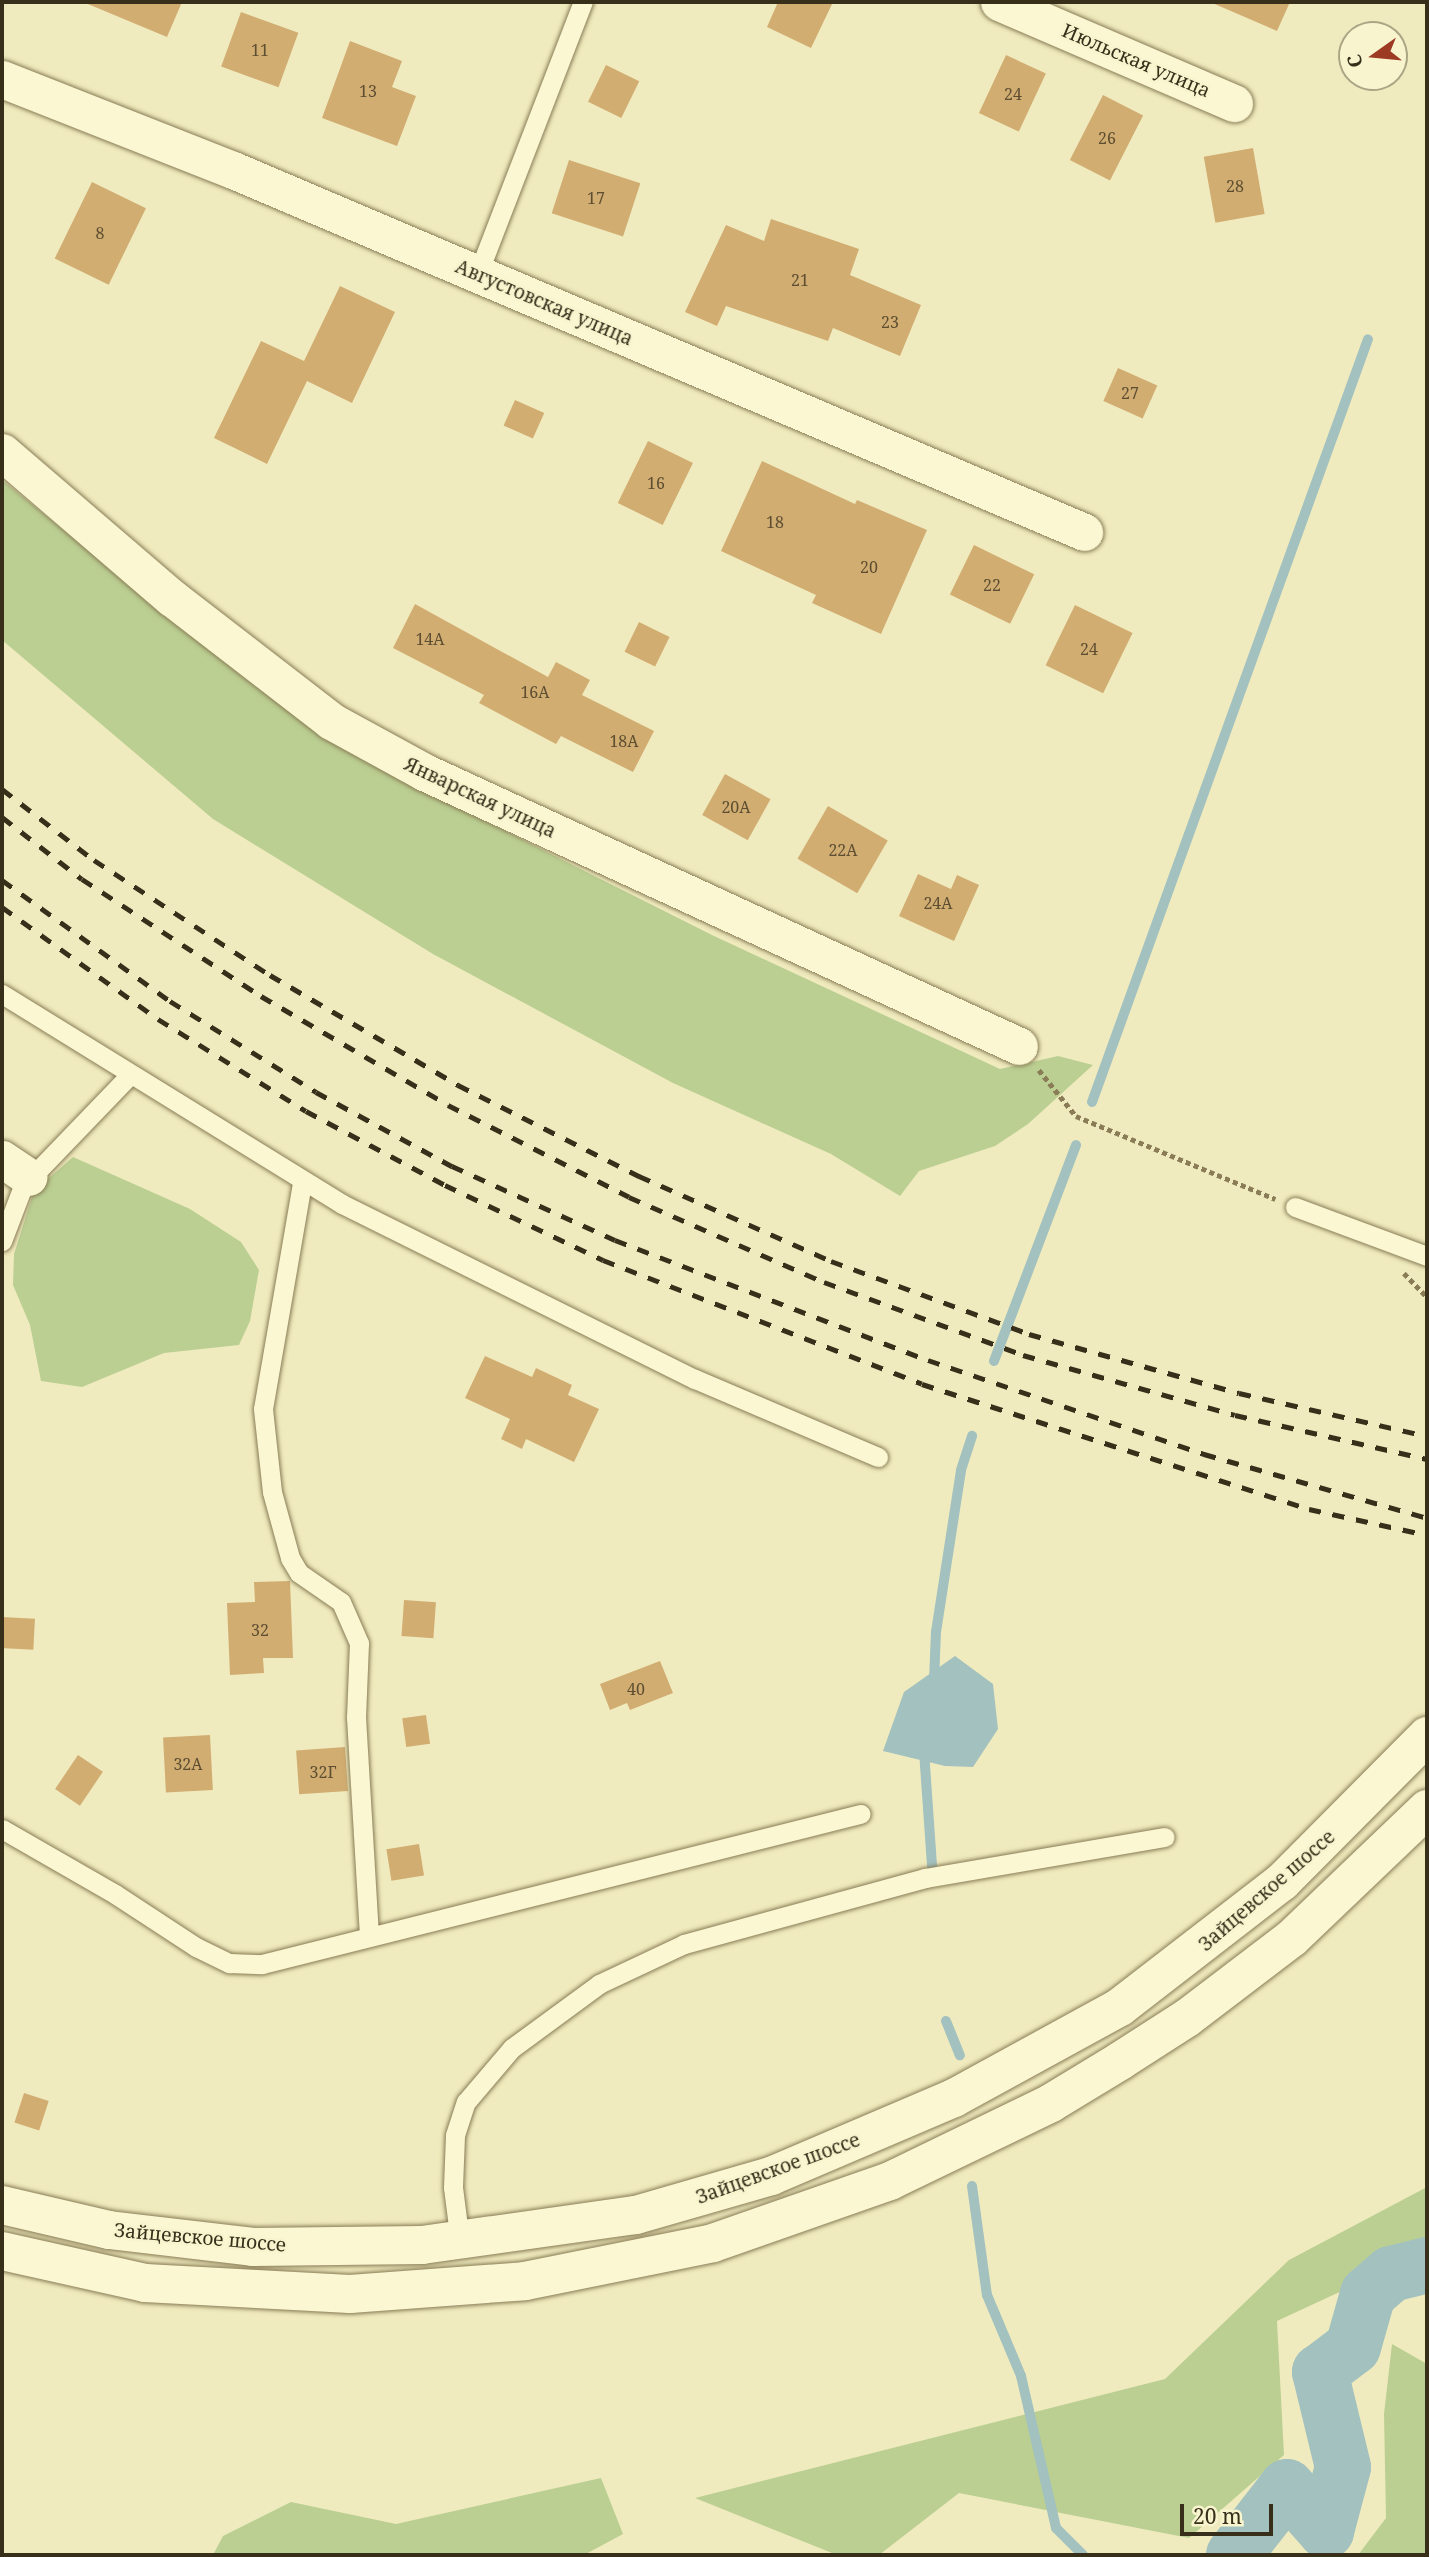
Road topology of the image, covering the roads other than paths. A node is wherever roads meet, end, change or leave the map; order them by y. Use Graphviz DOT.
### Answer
graph roads {
  1 [pos="583,2"];
  2 [pos="999,2"];
  3 [pos="2,79"];
  4 [pos="1234,103"];
  5 [pos="477,275"];
  6 [pos="2,452"];
  7 [pos="1084,532"];
  8 [pos="2,994"];
  9 [pos="1019,1046"];
  10 [pos="128,1076"];
  11 [pos="16,1168"];
  12 [pos="302,1183"];
  13 [pos="1295,1207"];
  14 [pos="2,1241"];
  15 [pos="1427,1256"];
  16 [pos="878,1457"];
  17 [pos="1427,1736"];
  18 [pos="1427,1809"];
  19 [pos="860,1814"];
  20 [pos="2,1829"];
  21 [pos="1165,1837"];
  22 [pos="369,1936"];
  23 [pos="2,2205"];
  24 [pos="460,2242"];
  25 [pos="2,2251"];
  1 -- 5 [label="lane"];
  2 -- 4 [label="street, Июльская улица"];
  3 -- 5 [label="street, Августовская улица"];
  5 -- 7 [label="street, Августовская улица"];
  6 -- 9 [label="street, Январская улица"];
  8 -- 10 [label="lane"];
  10 -- 11 [label="lane"];
  10 -- 12 [label="lane"];
  11 -- 14 [label="lane"];
  12 -- 16 [label="lane"];
  12 -- 22 [label="lane"];
  13 -- 15 [label="lane"];
  17 -- 24 [label="main road, Зайцевское шоссе"];
  18 -- 25 [label="main road"];
  19 -- 22 [label="lane"];
  20 -- 22 [label="lane"];
  21 -- 24 [label="lane"];
  23 -- 24 [label="main road, Зайцевское шоссе"];
}
